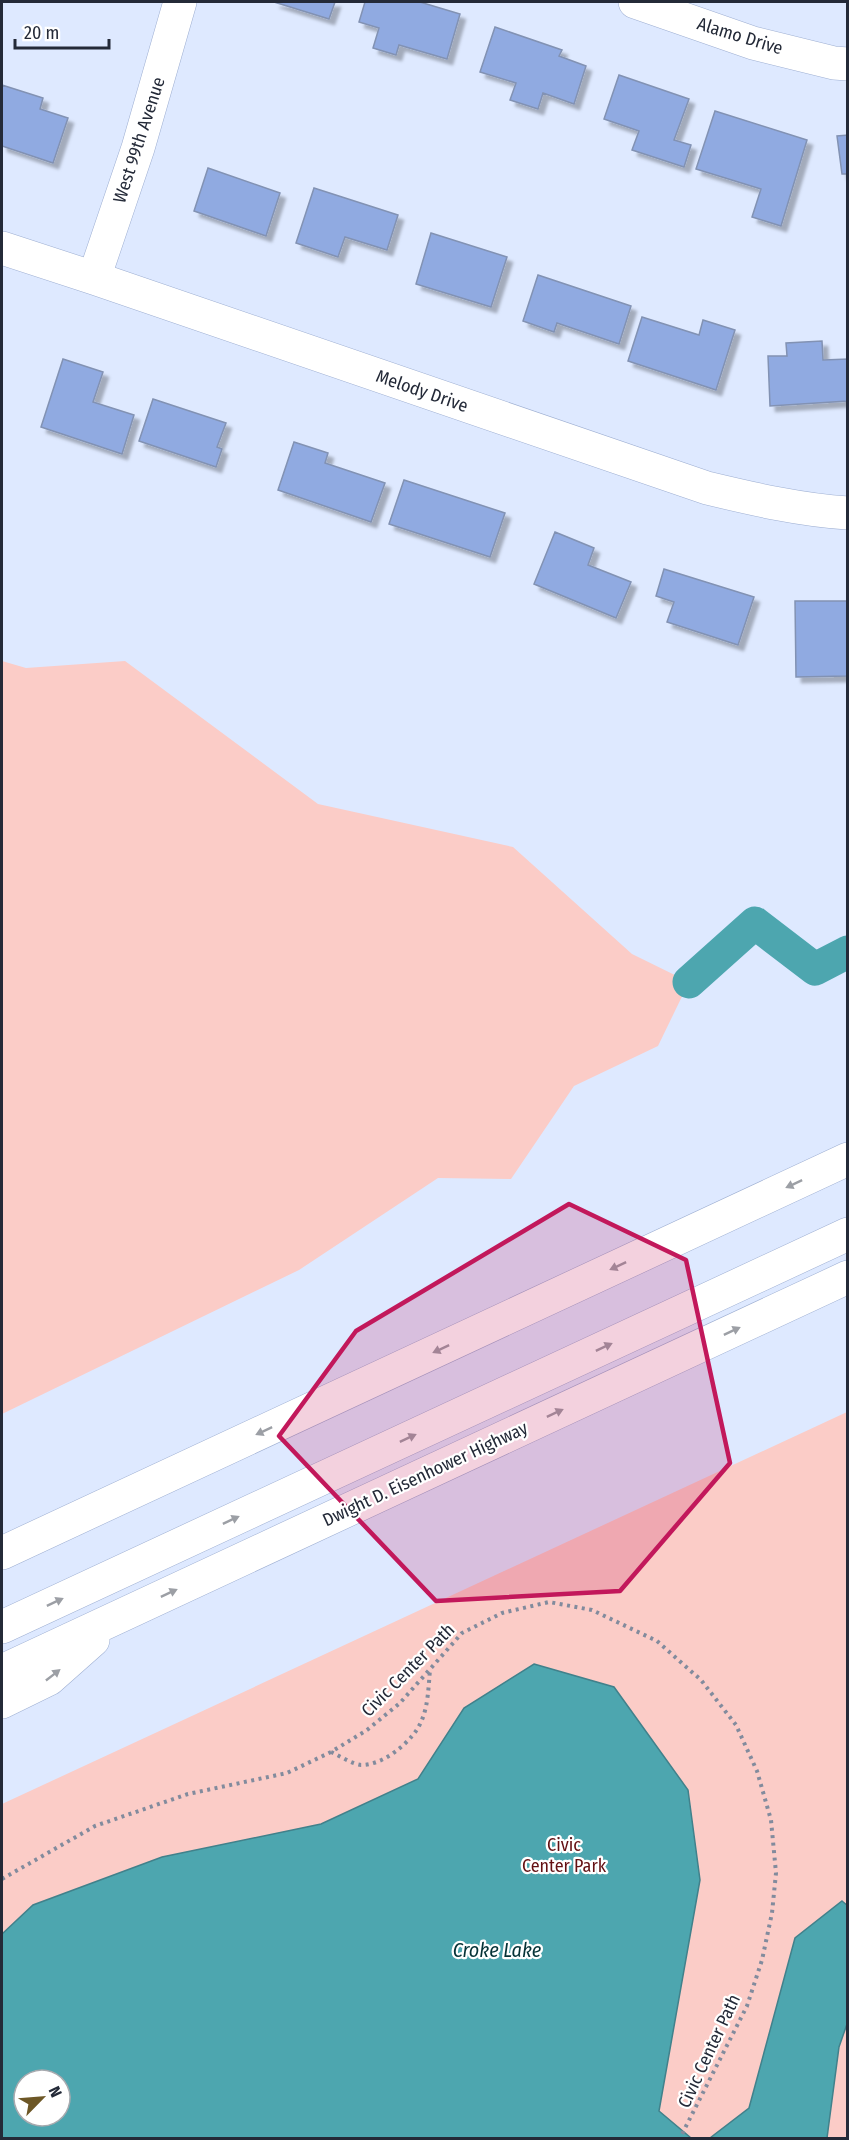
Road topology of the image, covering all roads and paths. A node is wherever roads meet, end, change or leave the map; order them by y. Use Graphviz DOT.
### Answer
graph roads {
  1 [pos="180,2"];
  2 [pos="635,2"];
  3 [pos="848,64"];
  4 [pos="2,248"];
  5 [pos="94,278"];
  6 [pos="848,513"];
  7 [pos="848,1159"];
  8 [pos="848,1234"];
  9 [pos="848,1277"];
  10 [pos="138,1490"];
  11 [pos="2,1553"];
  12 [pos="2,1567"];
  13 [pos="121,1615"];
  14 [pos="2,1627"];
  15 [pos="430,1669"];
  16 [pos="2,1671"];
  17 [pos="2,1702"];
  18 [pos="332,1752"];
  19 [pos="2,1880"];
  20 [pos="680,2139"];
  1 -- 5 [label="main road, West 99th Avenue"];
  2 -- 3 [label="main road, Alamo Drive"];
  4 -- 5 [label="main road, Melody Drive"];
  5 -- 6 [label="main road, Melody Drive"];
  7 -- 10 [label="main road, one-way"];
  14 -- 8 [label="main road, one-way"];
  13 -- 9 [label="main road, Dwight D. Eisenhower Highway, one-way"];
  10 -- 11 [label="main road"];
  10 -- 12 [label="main road"];
  13 -- 16 [label="main road, Dwight D. Eisenhower Highway"];
  17 -- 13 [label="main road, one-way"];
  15 -- 18 [label="path, Civic Center Path"];
  15 -- 18 [label="path"];
  15 -- 20 [label="path, Civic Center Path"];
  18 -- 19 [label="path, Civic Center Path"];
}
